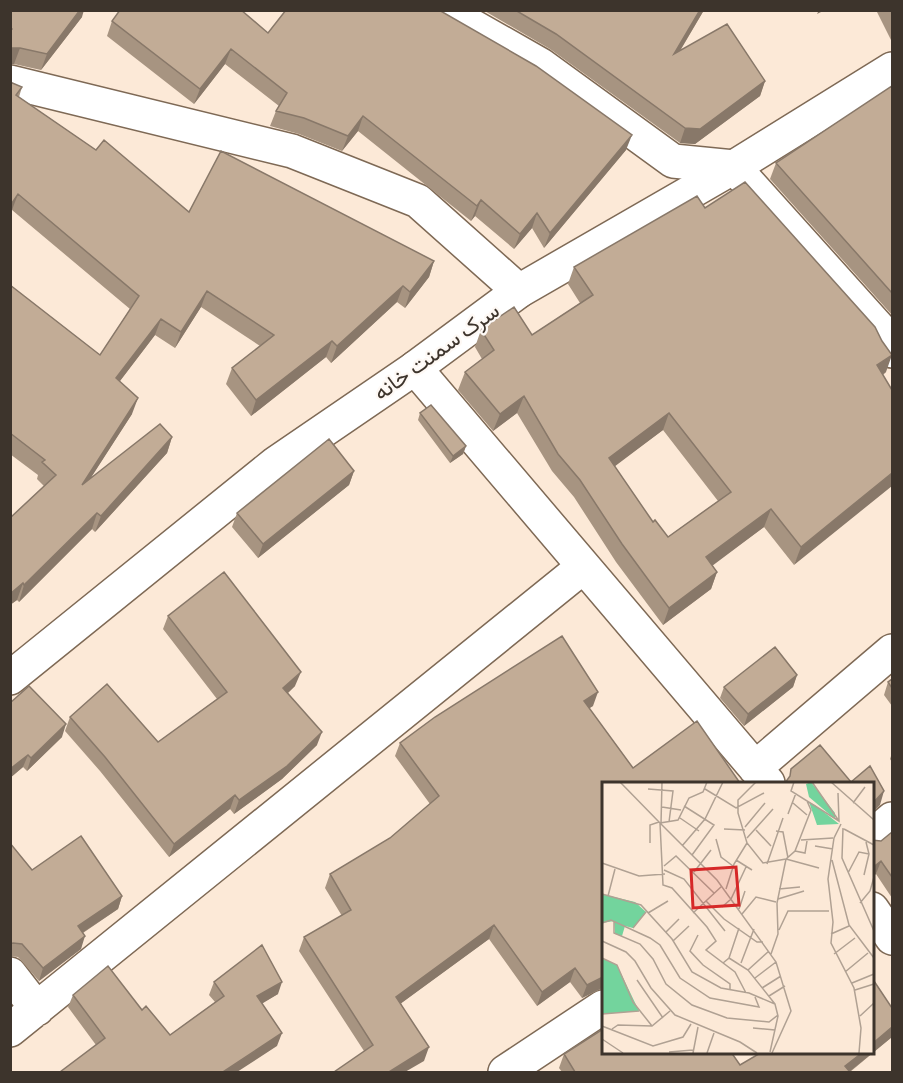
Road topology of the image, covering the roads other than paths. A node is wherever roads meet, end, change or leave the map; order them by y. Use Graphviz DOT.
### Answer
graph roads {
  1 [pos="444,10"];
  2 [pos="892,69"];
  3 [pos="10,82"];
  4 [pos="734,167"];
  5 [pos="519,291"];
  6 [pos="892,351"];
  7 [pos="415,368"];
  8 [pos="583,567"];
  9 [pos="892,651"];
  10 [pos="10,678"];
  11 [pos="762,775"];
  12 [pos="892,819"];
  13 [pos="873,835"];
  14 [pos="873,910"];
  15 [pos="892,938"];
  16 [pos="10,974"];
  17 [pos="602,1008"];
  18 [pos="37,1009"];
  19 [pos="10,1030"];
  20 [pos="505,1072"];
  1 -- 4 [label="street"];
  2 -- 4 [label="street, سرک سمنت خانه"];
  3 -- 5 [label="street"];
  4 -- 5 [label="street, سرک سمنت خانه"];
  4 -- 6 [label="street"];
  5 -- 7 [label="street, سرک سمنت خانه"];
  7 -- 8 [label="street"];
  7 -- 10 [label="street, سرک سمنت خانه"];
  8 -- 11 [label="street"];
  8 -- 18 [label="street"];
  9 -- 11 [label="street"];
  12 -- 13 [label="street"];
  14 -- 15 [label="street"];
  16 -- 18 [label="street"];
  17 -- 20 [label="street"];
  18 -- 19 [label="street"];
}
